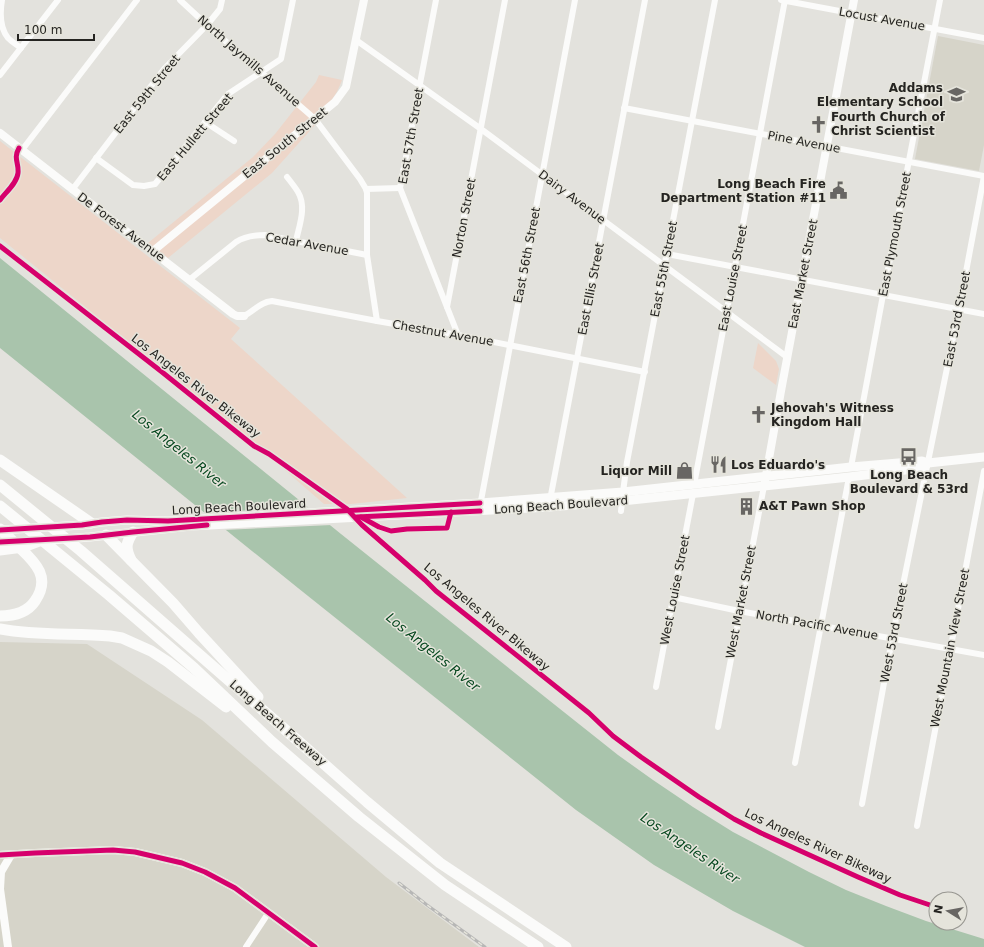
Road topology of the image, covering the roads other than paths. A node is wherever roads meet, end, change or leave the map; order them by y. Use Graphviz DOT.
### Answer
graph roads {
  1 [pos="2,0"];
  2 [pos="58,0"];
  3 [pos="137,0"];
  4 [pos="180,0"];
  5 [pos="222,0"];
  6 [pos="293,0"];
  7 [pos="364,0"];
  8 [pos="436,0"];
  9 [pos="505,0"];
  10 [pos="575,0"];
  11 [pos="645,0"];
  12 [pos="715,0"];
  13 [pos="784,0"];
  14 [pos="854,0"];
  15 [pos="940,0"];
  16 [pos="852,14"];
  17 [pos="207,25"];
  18 [pos="935,29"];
  19 [pos="984,38"];
  20 [pos="356,40"];
  21 [pos="21,48"];
  22 [pos="262,72"];
  23 [pos="0,75"];
  24 [pos="420,85"];
  25 [pos="624,108"];
  26 [pos="316,118"];
  27 [pos="692,121"];
  28 [pos="205,122"];
  29 [pos="481,129"];
  30 [pos="0,133"];
  31 [pos="760,134"];
  32 [pos="234,141"];
  33 [pos="827,146"];
  34 [pos="22,150"];
  35 [pos="96,158"];
  36 [pos="908,162"];
  37 [pos="542,174"];
  38 [pos="984,176"];
  39 [pos="286,177"];
  40 [pos="400,188"];
  41 [pos="366,189"];
  42 [pos="72,190"];
  43 [pos="604,221"];
  44 [pos="296,241"];
  45 [pos="153,251"];
  46 [pos="667,254"];
  47 [pos="367,255"];
  48 [pos="665,265"];
  49 [pos="735,267"];
  50 [pos="189,280"];
  51 [pos="802,280"];
  52 [pos="883,295"];
  53 [pos="447,307"];
  54 [pos="959,309"];
  55 [pos="727,311"];
  56 [pos="984,314"];
  57 [pos="244,316"];
  58 [pos="377,321"];
  59 [pos="458,335"];
  60 [pos="510,345"];
  61 [pos="788,357"];
  62 [pos="578,359"];
  63 [pos="645,372"];
  64 [pos="984,457"];
  65 [pos="0,460"];
  66 [pos="928,463"];
  67 [pos="851,467"];
  68 [pos="984,471"];
  69 [pos="849,477"];
  70 [pos="765,481"];
  71 [pos="0,485"];
  72 [pos="694,489"];
  73 [pos="622,492"];
  74 [pos="551,497"];
  75 [pos="0,506"];
  76 [pos="621,506"];
  77 [pos="480,507"];
  78 [pos="549,507"];
  79 [pos="191,523"];
  80 [pos="87,524"];
  81 [pos="30,528"];
  82 [pos="0,530"];
  83 [pos="133,532"];
  84 [pos="0,534"];
  85 [pos="106,535"];
  86 [pos="39,541"];
  87 [pos="1,547"];
  88 [pos="132,562"];
  89 [pos="673,597"];
  90 [pos="739,611"];
  91 [pos="0,616"];
  92 [pos="821,626"];
  93 [pos="0,629"];
  94 [pos="892,639"];
  95 [pos="950,649"];
  96 [pos="984,655"];
  97 [pos="656,687"];
  98 [pos="718,727"];
  99 [pos="298,740"];
  100 [pos="272,742"];
  101 [pos="795,763"];
  102 [pos="862,804"];
  103 [pos="917,826"];
  104 [pos="0,855"];
  105 [pos="11,855"];
  106 [pos="0,889"];
  107 [pos="269,912"];
  108 [pos="8,947"];
  109 [pos="246,947"];
  110 [pos="315,947"];
  111 [pos="538,947"];
  112 [pos="566,947"];
  1 -- 21 [label="street"];
  2 -- 21 [label="street"];
  3 -- 34 [label="street"];
  4 -- 17 [label="street, North Jaymills Avenue"];
  5 -- 17 [label="street, East 59th Street"];
  6 -- 22 [label="street, East Hullett Street"];
  7 -- 20 [label="street, East South Street"];
  8 -- 24 [label="street, East 57th Street"];
  9 -- 29 [label="street, Norton Street"];
  10 -- 37 [label="street, East 56th Street"];
  11 -- 25 [label="street, East Ellis Street"];
  12 -- 27 [label="street, East 55th Street"];
  13 -- 16 [label="street, Locust Avenue"];
  13 -- 31 [label="street, East Louise Street"];
  14 -- 16 [label="street, East Market Street"];
  15 -- 18 [label="street, East Plymouth Street"];
  16 -- 18 [label="street, Locust Avenue"];
  16 -- 33 [label="street, East Market Street"];
  17 -- 22 [label="street, North Jaymills Avenue"];
  17 -- 35 [label="street, East 59th Street"];
  18 -- 19 [label="street, Locust Avenue"];
  18 -- 36 [label="street, East Plymouth Street"];
  20 -- 24 [label="street, Dairy Avenue"];
  20 -- 26 [label="street, East South Street"];
  21 -- 23 [label="street"];
  22 -- 26 [label="street, North Jaymills Avenue"];
  22 -- 28 [label="street, East Hullett Street"];
  24 -- 29 [label="street, Dairy Avenue"];
  24 -- 40 [label="street, East 57th Street"];
  25 -- 27 [label="street, Pine Avenue"];
  25 -- 43 [label="street, East Ellis Street"];
  26 -- 41 [label="street, North Jaymills Avenue"];
  26 -- 45 [label="street, East South Street"];
  27 -- 31 [label="street, Pine Avenue"];
  27 -- 46 [label="street, East 55th Street"];
  28 -- 32 [label="street"];
  28 -- 35 [label="street, East Hullett Street"];
  29 -- 37 [label="street, Dairy Avenue"];
  29 -- 53 [label="street, Norton Street"];
  30 -- 34 [label="street, De Forest Avenue"];
  31 -- 33 [label="street, Pine Avenue"];
  31 -- 49 [label="street, East Louise Street"];
  33 -- 36 [label="street, Pine Avenue"];
  33 -- 51 [label="street, East Market Street"];
  34 -- 42 [label="street, De Forest Avenue"];
  35 -- 42 [label="street, East 59th Street"];
  36 -- 38 [label="street, Pine Avenue"];
  36 -- 52 [label="street, East Plymouth Street"];
  37 -- 43 [label="street, Dairy Avenue"];
  37 -- 60 [label="street, East 56th Street"];
  38 -- 54 [label="street, East 53rd Street"];
  39 -- 44 [label="street"];
  40 -- 41 [label="street"];
  40 -- 53 [label="street, East 57th Street"];
  41 -- 47 [label="street"];
  42 -- 45 [label="street, De Forest Avenue"];
  43 -- 48 [label="street, Dairy Avenue"];
  43 -- 62 [label="street, East Ellis Street"];
  44 -- 47 [label="street, Cedar Avenue"];
  44 -- 50 [label="street, Cedar Avenue"];
  45 -- 50 [label="street, De Forest Avenue"];
  46 -- 48 [label="street, East 55th Street"];
  46 -- 49 [label="street"];
  47 -- 58 [label="street"];
  48 -- 55 [label="street, Dairy Avenue"];
  48 -- 63 [label="street, East 55th Street"];
  49 -- 51 [label="street"];
  49 -- 55 [label="street, East Louise Street"];
  50 -- 57 [label="street, De Forest Avenue"];
  51 -- 52 [label="street"];
  51 -- 61 [label="street, East Market Street"];
  52 -- 54 [label="street"];
  52 -- 67 [label="street, East Plymouth Street"];
  53 -- 59 [label="street, East 57th Street"];
  54 -- 56 [label="street"];
  54 -- 66 [label="street, East 53rd Street"];
  55 -- 61 [label="street, Dairy Avenue"];
  55 -- 72 [label="street, East Louise Street"];
  57 -- 58 [label="street, Chestnut Avenue"];
  58 -- 59 [label="street, Chestnut Avenue"];
  59 -- 60 [label="street, Chestnut Avenue"];
  60 -- 62 [label="street, Chestnut Avenue"];
  60 -- 77 [label="street, East 56th Street"];
  61 -- 70 [label="street, East Market Street"];
  62 -- 63 [label="street, Chestnut Avenue"];
  62 -- 74 [label="street, East Ellis Street"];
  63 -- 73 [label="street, East 55th Street"];
  64 -- 66 [label="main road, Long Beach Boulevard"];
  65 -- 80 [label="highway"];
  66 -- 67 [label="main road, Long Beach Boulevard"];
  66 -- 69 [label="main road, Long Beach Boulevard"];
  66 -- 94 [label="street, West 53rd Street"];
  67 -- 70 [label="main road, Long Beach Boulevard"];
  68 -- 95 [label="street, West Mountain View Street"];
  69 -- 70 [label="main road, Long Beach Boulevard"];
  69 -- 92 [label="street"];
  70 -- 72 [label="main road, Long Beach Boulevard"];
  70 -- 90 [label="street, West Market Street"];
  71 -- 99 [label="highway, Long Beach Freeway"];
  72 -- 73 [label="main road, Long Beach Boulevard"];
  72 -- 76 [label="main road, Long Beach Boulevard"];
  72 -- 89 [label="street, West Louise Street"];
  73 -- 74 [label="main road, Long Beach Boulevard"];
  73 -- 76 [label="street, East 55th Street"];
  74 -- 77 [label="main road, Long Beach Boulevard"];
  74 -- 78 [label="street, East Ellis Street"];
  75 -- 100 [label="highway, Long Beach Freeway"];
  76 -- 78 [label="main road, Long Beach Boulevard"];
  77 -- 78 [label="main road, Long Beach Boulevard"];
  77 -- 79 [label="main road, Long Beach Boulevard"];
  79 -- 80 [label="main road, Long Beach Boulevard"];
  79 -- 83 [label="main road, Long Beach Boulevard"];
  80 -- 81 [label="main road, Long Beach Boulevard"];
  80 -- 85 [label="main road"];
  81 -- 82 [label="main road, Long Beach Boulevard"];
  81 -- 84 [label="main road"];
  82 -- 91 [label="highway"];
  83 -- 85 [label="main road, Long Beach Boulevard"];
  83 -- 88 [label="highway"];
  85 -- 86 [label="main road, Long Beach Boulevard"];
  85 -- 88 [label="highway"];
  86 -- 87 [label="highway"];
  88 -- 99 [label="highway"];
  89 -- 90 [label="street, North Pacific Avenue"];
  89 -- 97 [label="street, West Louise Street"];
  90 -- 92 [label="street, North Pacific Avenue"];
  90 -- 98 [label="street, West Market Street"];
  92 -- 94 [label="street, North Pacific Avenue"];
  92 -- 101 [label="street"];
  93 -- 100 [label="highway"];
  94 -- 95 [label="street, North Pacific Avenue"];
  94 -- 102 [label="street, West 53rd Street"];
  95 -- 96 [label="street, North Pacific Avenue"];
  95 -- 103 [label="street, West Mountain View Street"];
  99 -- 112 [label="highway, Long Beach Freeway"];
  100 -- 111 [label="highway, Long Beach Freeway"];
  104 -- 105 [label="street"];
  105 -- 106 [label="street"];
  105 -- 107 [label="street"];
  106 -- 108 [label="street"];
  107 -- 109 [label="street"];
  107 -- 110 [label="street"];
}
